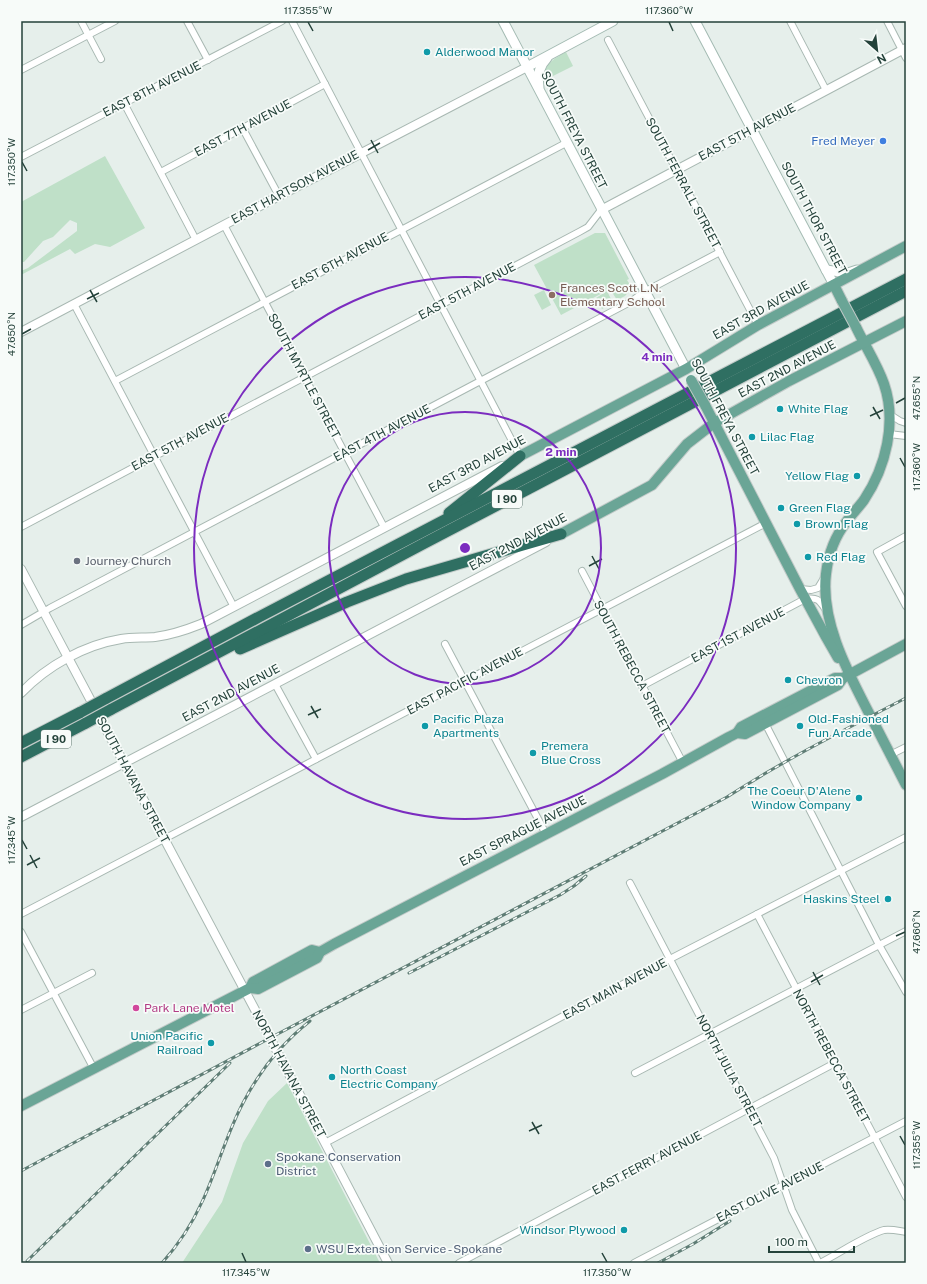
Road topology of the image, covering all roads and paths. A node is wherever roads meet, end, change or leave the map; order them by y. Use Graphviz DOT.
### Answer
graph roads {
  1 [pos="81,21"];
  2 [pos="115,21"];
  3 [pos="187,21"];
  4 [pos="282,21"];
  5 [pos="292,21"];
  6 [pos="503,21"];
  7 [pos="613,21"];
  8 [pos="695,21"];
  9 [pos="790,21"];
  10 [pos="887,21"];
  11 [pos="599,24"];
  12 [pos="88,35"];
  13 [pos="608,40"];
  14 [pos="905,52"];
  15 [pos="553,54"];
  16 [pos="101,59"];
  17 [pos="208,60"];
  18 [pos="527,67"];
  19 [pos="21,70"];
  20 [pos="325,84"];
  21 [pos="826,90"];
  22 [pos="541,95"];
  23 [pos="124,103"];
  24 [pos="243,129"];
  25 [pos="752,129"];
  26 [pos="566,143"];
  27 [pos="361,153"];
  28 [pos="21,157"];
  29 [pos="676,170"];
  30 [pos="161,172"];
  31 [pos="279,196"];
  32 [pos="601,210"];
  33 [pos="224,225"];
  34 [pos="401,229"];
  35 [pos="196,240"];
  36 [pos="906,246"];
  37 [pos="720,252"];
  38 [pos="867,266"];
  39 [pos="826,270"];
  40 [pos="906,279"];
  41 [pos="834,285"];
  42 [pos="644,292"];
  43 [pos="906,292"];
  44 [pos="264,302"];
  45 [pos="74,304"];
  46 [pos="441,306"];
  47 [pos="906,321"];
  48 [pos="758,325"];
  49 [pos="21,332"];
  50 [pos="864,343"];
  51 [pos="686,369"];
  52 [pos="304,377"];
  53 [pos="114,381"];
  54 [pos="480,381"];
  55 [pos="889,414"];
  56 [pos="714,423"];
  57 [pos="906,423"];
  58 [pos="889,434"];
  59 [pos="906,436"];
  60 [pos="344,453"];
  61 [pos="154,456"];
  62 [pos="520,456"];
  63 [pos="766,523"];
  64 [pos="21,527"];
  65 [pos="384,528"];
  66 [pos="428,530"];
  67 [pos="194,532"];
  68 [pos="561,534"];
  69 [pos="906,536"];
  70 [pos="21,569"];
  71 [pos="582,571"];
  72 [pos="826,575"];
  73 [pos="800,589"];
  74 [pos="805,599"];
  75 [pos="906,606"];
  76 [pos="234,607"];
  77 [pos="602,610"];
  78 [pos="44,612"];
  79 [pos="829,615"];
  80 [pos="21,625"];
  81 [pos="445,644"];
  82 [pos="906,644"];
  83 [pos="68,658"];
  84 [pos="846,677"];
  85 [pos="465,681"];
  86 [pos="276,684"];
  87 [pos="642,686"];
  88 [pos="21,693"];
  89 [pos="138,696"];
  90 [pos="765,723"];
  91 [pos="737,733"];
  92 [pos="21,743"];
  93 [pos="906,747"];
  94 [pos="890,755"];
  95 [pos="21,758"];
  96 [pos="316,760"];
  97 [pos="683,763"];
  98 [pos="124,764"];
  99 [pos="906,784"];
  100 [pos="21,817"];
  101 [pos="546,834"];
  102 [pos="906,837"];
  103 [pos="165,839"];
  104 [pos="841,871"];
  105 [pos="630,883"];
  106 [pos="21,914"];
  107 [pos="757,914"];
  108 [pos="906,931"];
  109 [pos="21,932"];
  110 [pos="879,945"];
  111 [pos="670,960"];
  112 [pos="92,973"];
  113 [pos="248,989"];
  114 [pos="797,989"];
  115 [pos="906,992"];
  116 [pos="53,993"];
  117 [pos="21,1010"];
  118 [pos="710,1034"];
  119 [pos="835,1063"];
  120 [pos="94,1068"];
  121 [pos="635,1073"];
  122 [pos="21,1106"];
  123 [pos="749,1108"];
  124 [pos="906,1121"];
  125 [pos="874,1138"];
  126 [pos="325,1143"];
  127 [pos="784,1186"];
  128 [pos="906,1197"];
  129 [pos="906,1232"];
  130 [pos="388,1263"];
  131 [pos="459,1263"];
  132 [pos="634,1263"];
  133 [pos="819,1263"];
  1 -- 12 [label="street"];
  2 -- 12 [label="street"];
  3 -- 17 [label="street"];
  4 -- 17 [label="street, EAST 8TH AVENUE"];
  5 -- 20 [label="street"];
  6 -- 18 [label="main road, SOUTH FREYA STREET"];
  7 -- 11 [label="main road, EAST HARTSON AVENUE"];
  8 -- 25 [label="main road, SOUTH THOR STREET"];
  9 -- 21 [label="street"];
  10 -- 14 [label="street"];
  11 -- 15 [label="main road, EAST HARTSON AVENUE"];
  12 -- 16 [label="street"];
  12 -- 19 [label="street"];
  13 -- 29 [label="street, SOUTH FERRALL STREET"];
  14 -- 21 [label="street, EAST 5TH AVENUE"];
  15 -- 18 [label="main road, EAST HARTSON AVENUE"];
  15 -- 22 [label="main road"];
  17 -- 23 [label="street, EAST 8TH AVENUE"];
  18 -- 22 [label="main road, SOUTH FREYA STREET"];
  18 -- 27 [label="street, EAST HARTSON AVENUE"];
  20 -- 24 [label="street, EAST 7TH AVENUE"];
  20 -- 27 [label="street"];
  21 -- 25 [label="street, EAST 5TH AVENUE"];
  22 -- 26 [label="main road, SOUTH FREYA STREET"];
  23 -- 28 [label="street, EAST 8TH AVENUE"];
  23 -- 30 [label="street"];
  24 -- 30 [label="street, EAST 7TH AVENUE"];
  24 -- 31 [label="street"];
  25 -- 29 [label="street, EAST 5TH AVENUE"];
  25 -- 39 [label="main road, SOUTH THOR STREET"];
  26 -- 32 [label="main road, SOUTH FREYA STREET"];
  26 -- 34 [label="street, EAST 6TH AVENUE"];
  27 -- 31 [label="street, EAST HARTSON AVENUE"];
  27 -- 34 [label="street"];
  29 -- 32 [label="street, EAST 5TH AVENUE"];
  29 -- 37 [label="street, SOUTH FERRALL STREET"];
  30 -- 35 [label="street"];
  31 -- 33 [label="street, EAST HARTSON AVENUE"];
  32 -- 42 [label="main road, SOUTH FREYA STREET"];
  32 -- 46 [label="street, EAST 5TH AVENUE"];
  33 -- 35 [label="street, EAST HARTSON AVENUE"];
  33 -- 44 [label="street, SOUTH MYRTLE STREET"];
  34 -- 44 [label="street, EAST 6TH AVENUE"];
  34 -- 46 [label="street"];
  35 -- 45 [label="street, EAST HARTSON AVENUE"];
  36 -- 38 [label="main road, EAST 3RD AVENUE"];
  37 -- 42 [label="street, EAST 4TH AVENUE"];
  37 -- 48 [label="street, SOUTH FERRALL STREET"];
  38 -- 39 [label="main road"];
  38 -- 41 [label="main road, EAST 3RD AVENUE"];
  39 -- 41 [label="main road, SOUTH THOR STREET"];
  40 -- 66 [label="highway, I 90"];
  41 -- 48 [label="main road, EAST 3RD AVENUE"];
  41 -- 50 [label="main road, SOUTH THOR STREET, bridge"];
  42 -- 51 [label="main road, SOUTH FREYA STREET"];
  42 -- 54 [label="street, EAST 4TH AVENUE"];
  43 -- 89 [label="highway, I 90"];
  44 -- 52 [label="street, SOUTH MYRTLE STREET"];
  44 -- 53 [label="street, EAST 6TH AVENUE"];
  45 -- 49 [label="street, EAST HARTSON AVENUE"];
  45 -- 53 [label="street"];
  46 -- 52 [label="street, EAST 5TH AVENUE"];
  46 -- 54 [label="street"];
  47 -- 50 [label="main road, EAST 2ND AVENUE"];
  48 -- 51 [label="main road, EAST 3RD AVENUE"];
  50 -- 55 [label="main road, SOUTH THOR STREET"];
  50 -- 56 [label="main road, EAST 2ND AVENUE"];
  51 -- 56 [label="main road, SOUTH FREYA STREET, bridge"];
  51 -- 62 [label="main road, EAST 3RD AVENUE"];
  52 -- 60 [label="street, SOUTH MYRTLE STREET"];
  52 -- 61 [label="street, EAST 5TH AVENUE"];
  53 -- 61 [label="street"];
  54 -- 60 [label="street, EAST 4TH AVENUE"];
  54 -- 62 [label="street"];
  55 -- 57 [label="street"];
  55 -- 58 [label="main road, SOUTH THOR STREET"];
  56 -- 63 [label="main road, SOUTH FREYA STREET"];
  56 -- 68 [label="main road, EAST 2ND AVENUE"];
  58 -- 59 [label="street"];
  58 -- 72 [label="main road, SOUTH THOR STREET"];
  60 -- 65 [label="street, SOUTH MYRTLE STREET"];
  60 -- 67 [label="street, EAST 4TH AVENUE"];
  61 -- 64 [label="street, EAST 5TH AVENUE"];
  61 -- 67 [label="street"];
  62 -- 65 [label="street, EAST 3RD AVENUE"];
  62 -- 66 [label="highway"];
  63 -- 73 [label="main road, SOUTH FREYA STREET"];
  63 -- 77 [label="street, EAST PACIFIC AVENUE"];
  65 -- 76 [label="street, EAST 3RD AVENUE"];
  66 -- 92 [label="highway, I 90, bridge"];
  67 -- 76 [label="street"];
  67 -- 78 [label="street, EAST 4TH AVENUE"];
  68 -- 86 [label="street, EAST 2ND AVENUE"];
  68 -- 89 [label="highway"];
  69 -- 75 [label="street"];
  70 -- 78 [label="street, SOUTH HAVANA STREET"];
  71 -- 77 [label="street, SOUTH REBECCA STREET"];
  72 -- 73 [label="street"];
  72 -- 79 [label="main road, SOUTH THOR STREET"];
  73 -- 74 [label="main road, SOUTH FREYA STREET"];
  74 -- 79 [label="street"];
  74 -- 84 [label="main road, SOUTH FREYA STREET"];
  74 -- 87 [label="street, EAST 1ST AVENUE"];
  76 -- 83 [label="street, EAST 3RD AVENUE"];
  77 -- 85 [label="street, EAST PACIFIC AVENUE"];
  77 -- 87 [label="street, SOUTH REBECCA STREET"];
  78 -- 80 [label="street"];
  78 -- 83 [label="street, SOUTH HAVANA STREET"];
  79 -- 84 [label="main road, SOUTH THOR STREET"];
  81 -- 85 [label="street"];
  82 -- 84 [label="main road, EAST SPRAGUE AVENUE"];
  83 -- 88 [label="street"];
  83 -- 98 [label="street, SOUTH HAVANA STREET"];
  84 -- 90 [label="main road, EAST SPRAGUE AVENUE"];
  84 -- 91 [label="main road, EAST SPRAGUE AVENUE"];
  84 -- 94 [label="main road"];
  85 -- 96 [label="street, EAST PACIFIC AVENUE"];
  85 -- 101 [label="street"];
  86 -- 96 [label="street"];
  86 -- 98 [label="street, EAST 2ND AVENUE"];
  87 -- 97 [label="street, SOUTH REBECCA STREET"];
  89 -- 95 [label="highway, I 90, bridge"];
  90 -- 91 [label="main road, EAST SPRAGUE AVENUE"];
  90 -- 104 [label="street"];
  91 -- 97 [label="main road, EAST SPRAGUE AVENUE"];
  93 -- 94 [label="street"];
  94 -- 99 [label="main road"];
  96 -- 103 [label="street, EAST PACIFIC AVENUE"];
  97 -- 101 [label="main road, EAST SPRAGUE AVENUE"];
  98 -- 100 [label="street"];
  98 -- 103 [label="street, SOUTH HAVANA STREET"];
  101 -- 113 [label="main road, EAST SPRAGUE AVENUE"];
  102 -- 104 [label="street, EAST MAIN AVENUE"];
  103 -- 106 [label="street"];
  103 -- 113 [label="street, SOUTH HAVANA STREET"];
  104 -- 107 [label="street, EAST MAIN AVENUE"];
  104 -- 110 [label="street"];
  105 -- 111 [label="street, NORTH JULIA STREET"];
  107 -- 111 [label="street, EAST MAIN AVENUE"];
  107 -- 114 [label="street, NORTH REBECCA STREET"];
  108 -- 110 [label="street"];
  109 -- 116 [label="street"];
  110 -- 114 [label="street"];
  110 -- 115 [label="street"];
  111 -- 118 [label="street, NORTH JULIA STREET"];
  111 -- 126 [label="street, EAST MAIN AVENUE"];
  112 -- 116 [label="street"];
  113 -- 120 [label="main road, EAST SPRAGUE AVENUE"];
  113 -- 126 [label="street, NORTH HAVANA STREET"];
  114 -- 118 [label="street"];
  114 -- 119 [label="street, NORTH REBECCA STREET"];
  116 -- 117 [label="street"];
  116 -- 120 [label="street"];
  118 -- 121 [label="street"];
  118 -- 123 [label="street, NORTH JULIA STREET"];
  119 -- 123 [label="street, EAST FERRY AVENUE"];
  119 -- 125 [label="street, NORTH REBECCA STREET"];
  120 -- 122 [label="main road, EAST SPRAGUE AVENUE"];
  123 -- 127 [label="street, NORTH JULIA STREET"];
  123 -- 131 [label="street, EAST FERRY AVENUE"];
  124 -- 125 [label="street, EAST OLIVE AVENUE"];
  125 -- 127 [label="street, EAST OLIVE AVENUE"];
  125 -- 128 [label="street, NORTH REBECCA STREET"];
  126 -- 130 [label="street, NORTH HAVANA STREET"];
  127 -- 132 [label="street, EAST OLIVE AVENUE"];
  127 -- 133 [label="street, NORTH JULIA STREET"];
  129 -- 133 [label="street"];
}
